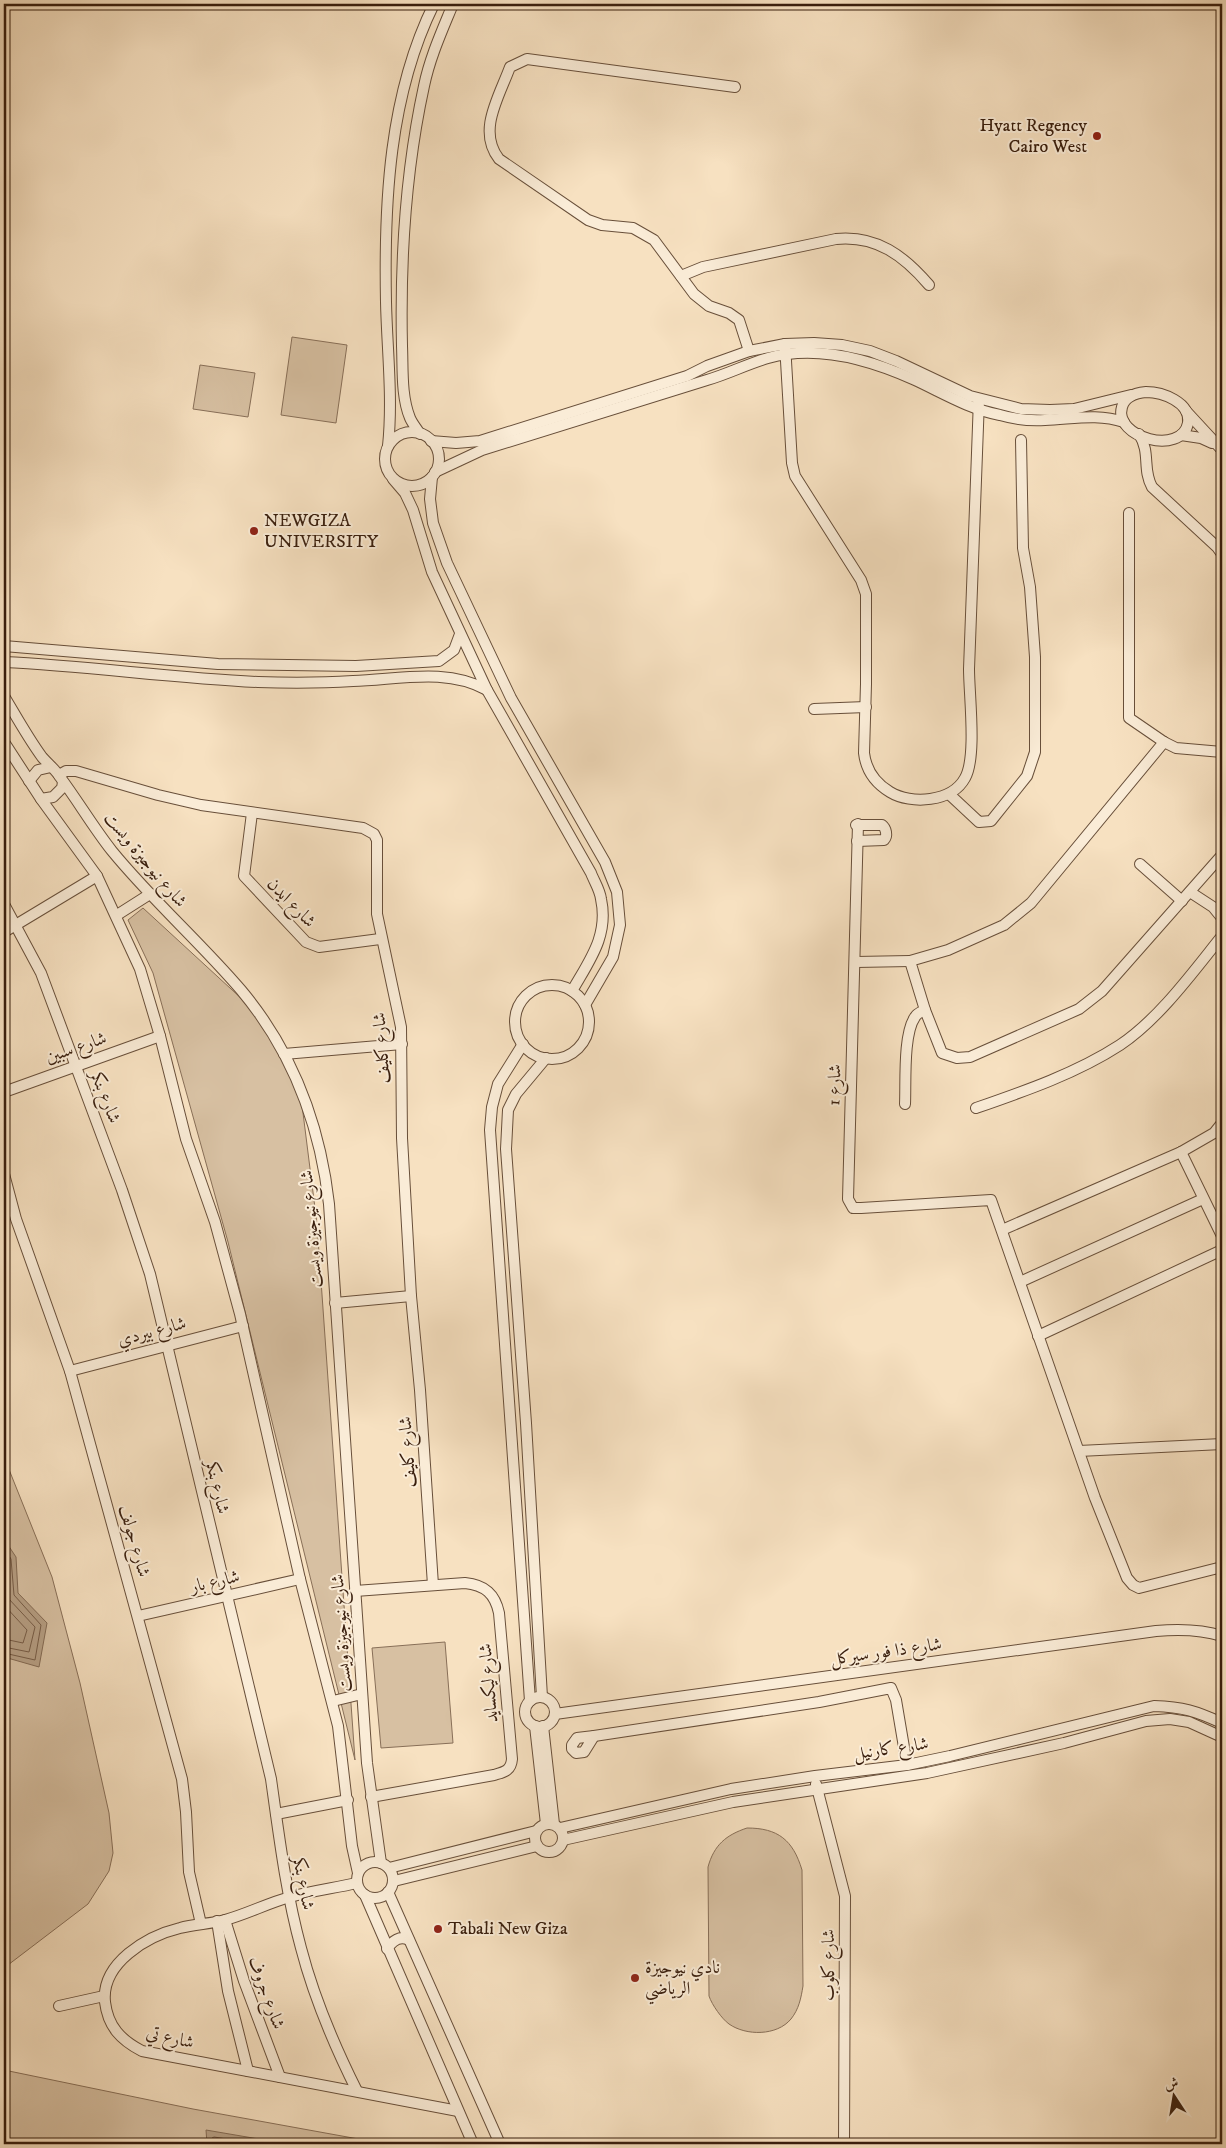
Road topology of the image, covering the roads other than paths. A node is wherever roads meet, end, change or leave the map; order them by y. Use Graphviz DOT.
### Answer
graph roads {
  1 [pos="434,4"];
  2 [pos="453,4"];
  3 [pos="405,81"];
  4 [pos="424,85"];
  5 [pos="735,87"];
  6 [pos="394,138"];
  7 [pos="412,145"];
  8 [pos="681,276"];
  9 [pos="929,284"];
  10 [pos="785,344"];
  11 [pos="749,351"];
  12 [pos="786,355"];
  13 [pos="712,364"];
  14 [pos="717,377"];
  15 [pos="1131,395"];
  16 [pos="979,404"];
  17 [pos="1186,411"];
  18 [pos="578,415"];
  19 [pos="1124,422"];
  20 [pos="420,434"];
  21 [pos="1138,434"];
  22 [pos="1181,435"];
  23 [pos="1021,440"];
  24 [pos="1166,440"];
  25 [pos="431,441"];
  26 [pos="388,446"];
  27 [pos="481,446"];
  28 [pos="1221,449"];
  29 [pos="1147,460"];
  30 [pos="434,475"];
  31 [pos="393,479"];
  32 [pos="1130,513"];
  33 [pos="1222,554"];
  34 [pos="460,634"];
  35 [pos="4,646"];
  36 [pos="439,661"];
  37 [pos="4,662"];
  38 [pos="440,676"];
  39 [pos="487,690"];
  40 [pos="4,696"];
  41 [pos="866,707"];
  42 [pos="814,709"];
  43 [pos="4,742"];
  44 [pos="1164,742"];
  45 [pos="1222,752"];
  46 [pos="8,758"];
  47 [pos="548,764"];
  48 [pos="51,767"];
  49 [pos="534,773"];
  50 [pos="61,778"];
  51 [pos="29,780"];
  52 [pos="949,794"];
  53 [pos="41,798"];
  54 [pos="252,813"];
  55 [pos="857,841"];
  56 [pos="1222,855"];
  57 [pos="1140,864"];
  58 [pos="97,876"];
  59 [pos="1190,892"];
  60 [pos="150,894"];
  61 [pos="1182,901"];
  62 [pos="4,904"];
  63 [pos="117,915"];
  64 [pos="1222,918"];
  65 [pos="16,924"];
  66 [pos="4,932"];
  67 [pos="1222,936"];
  68 [pos="380,939"];
  69 [pos="910,961"];
  70 [pos="856,962"];
  71 [pos="572,991"];
  72 [pos="585,1005"];
  73 [pos="924,1010"];
  74 [pos="160,1036"];
  75 [pos="402,1044"];
  76 [pos="523,1044"];
  77 [pos="284,1054"];
  78 [pos="546,1058"];
  79 [pos="75,1065"];
  80 [pos="4,1092"];
  81 [pos="905,1104"];
  82 [pos="976,1108"];
  83 [pos="1222,1123"];
  84 [pos="1180,1152"];
  85 [pos="4,1174"];
  86 [pos="1203,1199"];
  87 [pos="1002,1230"];
  88 [pos="1222,1236"];
  89 [pos="1222,1250"];
  90 [pos="1020,1282"];
  91 [pos="411,1296"];
  92 [pos="335,1303"];
  93 [pos="243,1326"];
  94 [pos="1038,1336"];
  95 [pos="166,1345"];
  96 [pos="70,1371"];
  97 [pos="1222,1444"];
  98 [pos="1079,1451"];
  99 [pos="1222,1568"];
  100 [pos="300,1579"];
  101 [pos="433,1585"];
  102 [pos="355,1592"];
  103 [pos="226,1596"];
  104 [pos="138,1616"];
  105 [pos="1222,1636"];
  106 [pos="362,1694"];
  107 [pos="542,1697"];
  108 [pos="332,1701"];
  109 [pos="530,1701"];
  110 [pos="554,1714"];
  111 [pos="1222,1723"];
  112 [pos="539,1726"];
  113 [pos="594,1736"];
  114 [pos="1222,1737"];
  115 [pos="983,1747"];
  116 [pos="986,1760"];
  117 [pos="907,1765"];
  118 [pos="815,1776"];
  119 [pos="731,1789"];
  120 [pos="817,1789"];
  121 [pos="371,1797"];
  122 [pos="348,1800"];
  123 [pos="733,1802"];
  124 [pos="276,1814"];
  125 [pos="553,1825"];
  126 [pos="536,1831"];
  127 [pos="563,1840"];
  128 [pos="537,1846"];
  129 [pos="418,1862"];
  130 [pos="385,1865"];
  131 [pos="421,1874"];
  132 [pos="358,1878"];
  133 [pos="394,1881"];
  134 [pos="388,1892"];
  135 [pos="365,1895"];
  136 [pos="289,1897"];
  137 [pos="221,1921"];
  138 [pos="201,1924"];
  139 [pos="409,1940"];
  140 [pos="388,1949"];
  141 [pos="104,1996"];
  142 [pos="59,2006"];
  143 [pos="248,2071"];
  144 [pos="280,2077"];
  145 [pos="356,2091"];
  146 [pos="458,2111"];
  147 [pos="473,2144"];
  148 [pos="500,2144"];
  149 [pos="844,2144"];
  1 -- 3 [label="street"];
  2 -- 4 [label="street"];
  3 -- 4 [label="street"];
  3 -- 6 [label="street"];
  4 -- 7 [label="street"];
  5 -- 8 [label="street"];
  6 -- 7 [label="street"];
  6 -- 26 [label="street"];
  7 -- 20 [label="street"];
  8 -- 9 [label="street"];
  8 -- 11 [label="street"];
  10 -- 11 [label="street"];
  10 -- 12 [label="street"];
  10 -- 16 [label="street"];
  11 -- 13 [label="street"];
  12 -- 14 [label="street"];
  12 -- 16 [label="street"];
  12 -- 41 [label="street"];
  13 -- 14 [label="street"];
  13 -- 18 [label="street"];
  14 -- 18 [label="street"];
  15 -- 16 [label="street"];
  15 -- 17 [label="street"];
  15 -- 19 [label="street"];
  16 -- 19 [label="street"];
  16 -- 52 [label="street"];
  17 -- 22 [label="street"];
  17 -- 28 [label="street"];
  18 -- 27 [label="street"];
  19 -- 21 [label="street"];
  20 -- 25 [label="street"];
  20 -- 26 [label="street"];
  21 -- 24 [label="street"];
  21 -- 29 [label="street"];
  22 -- 24 [label="street"];
  22 -- 28 [label="street"];
  23 -- 52 [label="street"];
  24 -- 29 [label="street"];
  25 -- 27 [label="street"];
  25 -- 30 [label="street"];
  26 -- 31 [label="street"];
  27 -- 30 [label="street"];
  29 -- 33 [label="street"];
  30 -- 31 [label="street"];
  30 -- 47 [label="street"];
  31 -- 34 [label="street"];
  32 -- 44 [label="street"];
  34 -- 36 [label="street"];
  34 -- 39 [label="street"];
  35 -- 36 [label="street"];
  36 -- 38 [label="street"];
  37 -- 38 [label="street"];
  38 -- 39 [label="street"];
  39 -- 49 [label="street"];
  40 -- 48 [label="street, شارع نيوجيزة ويست"];
  41 -- 42 [label="street"];
  41 -- 52 [label="street"];
  43 -- 46 [label="street, شارع نيوجيزة ويست"];
  44 -- 45 [label="street"];
  44 -- 69 [label="street"];
  46 -- 51 [label="street, شارع نيوجيزة ويست"];
  47 -- 49 [label="street"];
  47 -- 72 [label="street"];
  48 -- 50 [label="street, شارع نيوجيزة ويست"];
  48 -- 51 [label="street"];
  49 -- 71 [label="street"];
  50 -- 53 [label="street"];
  50 -- 54 [label="street, شارع كليف"];
  50 -- 60 [label="street, شارع نيوجيزة ويست"];
  51 -- 53 [label="street, شارع نيوجيزة ويست"];
  53 -- 58 [label="street, شارع نيوجيزة ويست"];
  54 -- 68 [label="street, شارع ايدن"];
  54 -- 68 [label="street, شارع كليف"];
  55 -- 55 [label="street, شارع 1"];
  55 -- 70 [label="street, شارع 1"];
  56 -- 59 [label="street"];
  57 -- 61 [label="street"];
  58 -- 63 [label="street, شارع نيوجيزة ويست"];
  58 -- 65 [label="street"];
  59 -- 61 [label="street"];
  59 -- 64 [label="street"];
  60 -- 63 [label="street"];
  60 -- 77 [label="street, شارع نيوجيزة ويست"];
  61 -- 73 [label="street"];
  62 -- 65 [label="street, شارع بنكر"];
  63 -- 74 [label="street, شارع نيوجيزة ويست"];
  65 -- 66 [label="street"];
  65 -- 79 [label="street, شارع بنكر"];
  67 -- 82 [label="street"];
  68 -- 75 [label="street, شارع كليف"];
  69 -- 70 [label="street"];
  69 -- 73 [label="street"];
  70 -- 87 [label="street, شارع 1"];
  71 -- 72 [label="street"];
  71 -- 76 [label="street"];
  72 -- 78 [label="street"];
  73 -- 81 [label="street"];
  74 -- 79 [label="street, شارع سبين"];
  74 -- 93 [label="street, شارع نيوجيزة ويست"];
  75 -- 77 [label="street"];
  75 -- 91 [label="street, شارع كليف"];
  76 -- 78 [label="street"];
  76 -- 109 [label="street"];
  77 -- 92 [label="street, شارع نيوجيزة ويست"];
  78 -- 107 [label="street"];
  79 -- 80 [label="street, شارع سبين"];
  79 -- 95 [label="street, شارع بنكر"];
  83 -- 84 [label="street"];
  84 -- 86 [label="street"];
  84 -- 87 [label="street"];
  85 -- 96 [label="street, شارع جولف"];
  86 -- 88 [label="street"];
  86 -- 90 [label="street"];
  87 -- 90 [label="street"];
  89 -- 94 [label="street"];
  90 -- 94 [label="street"];
  91 -- 92 [label="street"];
  91 -- 101 [label="street, شارع كليف"];
  92 -- 102 [label="street, شارع نيوجيزة ويست"];
  93 -- 95 [label="street, شارع بيردي"];
  93 -- 100 [label="street, شارع نيوجيزة ويست"];
  94 -- 98 [label="street"];
  95 -- 96 [label="street, شارع بيردي"];
  95 -- 103 [label="street, شارع بنكر"];
  96 -- 104 [label="street, شارع جولف"];
  97 -- 98 [label="street"];
  98 -- 99 [label="street"];
  100 -- 103 [label="street, شارع بار"];
  100 -- 108 [label="street, شارع نيوجيزة ويست"];
  101 -- 102 [label="street, شارع ليكسايد"];
  101 -- 121 [label="street, شارع ليكسايد"];
  102 -- 106 [label="street, شارع نيوجيزة ويست"];
  103 -- 104 [label="street, شارع بار"];
  103 -- 124 [label="street, شارع بنكر"];
  104 -- 138 [label="street, شارع جولف"];
  105 -- 110 [label="street, شارع ذا فور سيركل"];
  106 -- 108 [label="street"];
  106 -- 121 [label="street, شارع نيوجيزة ويست"];
  107 -- 109 [label="street"];
  107 -- 110 [label="street"];
  108 -- 122 [label="street, شارع نيوجيزة ويست"];
  109 -- 112 [label="street"];
  110 -- 112 [label="street"];
  111 -- 115 [label="street, شارع كارنيل"];
  112 -- 125 [label="street"];
  113 -- 117 [label="street"];
  114 -- 116 [label="street, شارع كارنيل"];
  115 -- 116 [label="street"];
  115 -- 117 [label="street, شارع كارنيل"];
  116 -- 120 [label="street, شارع كارنيل"];
  117 -- 118 [label="street, شارع كارنيل"];
  118 -- 119 [label="street, شارع كارنيل"];
  118 -- 120 [label="street, شارع كلوب"];
  119 -- 123 [label="street"];
  119 -- 125 [label="street, شارع كارنيل"];
  120 -- 123 [label="street, شارع كارنيل"];
  120 -- 149 [label="street, شارع كلوب"];
  121 -- 130 [label="street, شارع نيوجيزة ويست"];
  122 -- 124 [label="street"];
  122 -- 132 [label="street, شارع نيوجيزة ويست"];
  123 -- 127 [label="street, شارع كارنيل"];
  124 -- 136 [label="street, شارع بنكر"];
  125 -- 126 [label="street"];
  125 -- 127 [label="street"];
  126 -- 128 [label="street"];
  126 -- 129 [label="street"];
  127 -- 128 [label="street"];
  128 -- 131 [label="street"];
  129 -- 130 [label="street"];
  129 -- 131 [label="street"];
  130 -- 132 [label="street"];
  130 -- 133 [label="street"];
  131 -- 133 [label="street"];
  132 -- 135 [label="street"];
  132 -- 136 [label="street"];
  133 -- 134 [label="street"];
  134 -- 135 [label="street"];
  134 -- 139 [label="street"];
  135 -- 140 [label="street"];
  136 -- 137 [label="street"];
  136 -- 145 [label="street, شارع بنكر"];
  137 -- 138 [label="street"];
  137 -- 143 [label="street, شارع جروف"];
  137 -- 144 [label="street, شارع جروف"];
  138 -- 141 [label="street"];
  139 -- 140 [label="street"];
  139 -- 148 [label="street"];
  140 -- 146 [label="street"];
  141 -- 142 [label="street"];
  141 -- 143 [label="street, شارع تي"];
  143 -- 144 [label="street, شارع تي"];
  144 -- 145 [label="street, شارع تي"];
  145 -- 146 [label="street, شارع تي"];
  146 -- 147 [label="street"];
}
